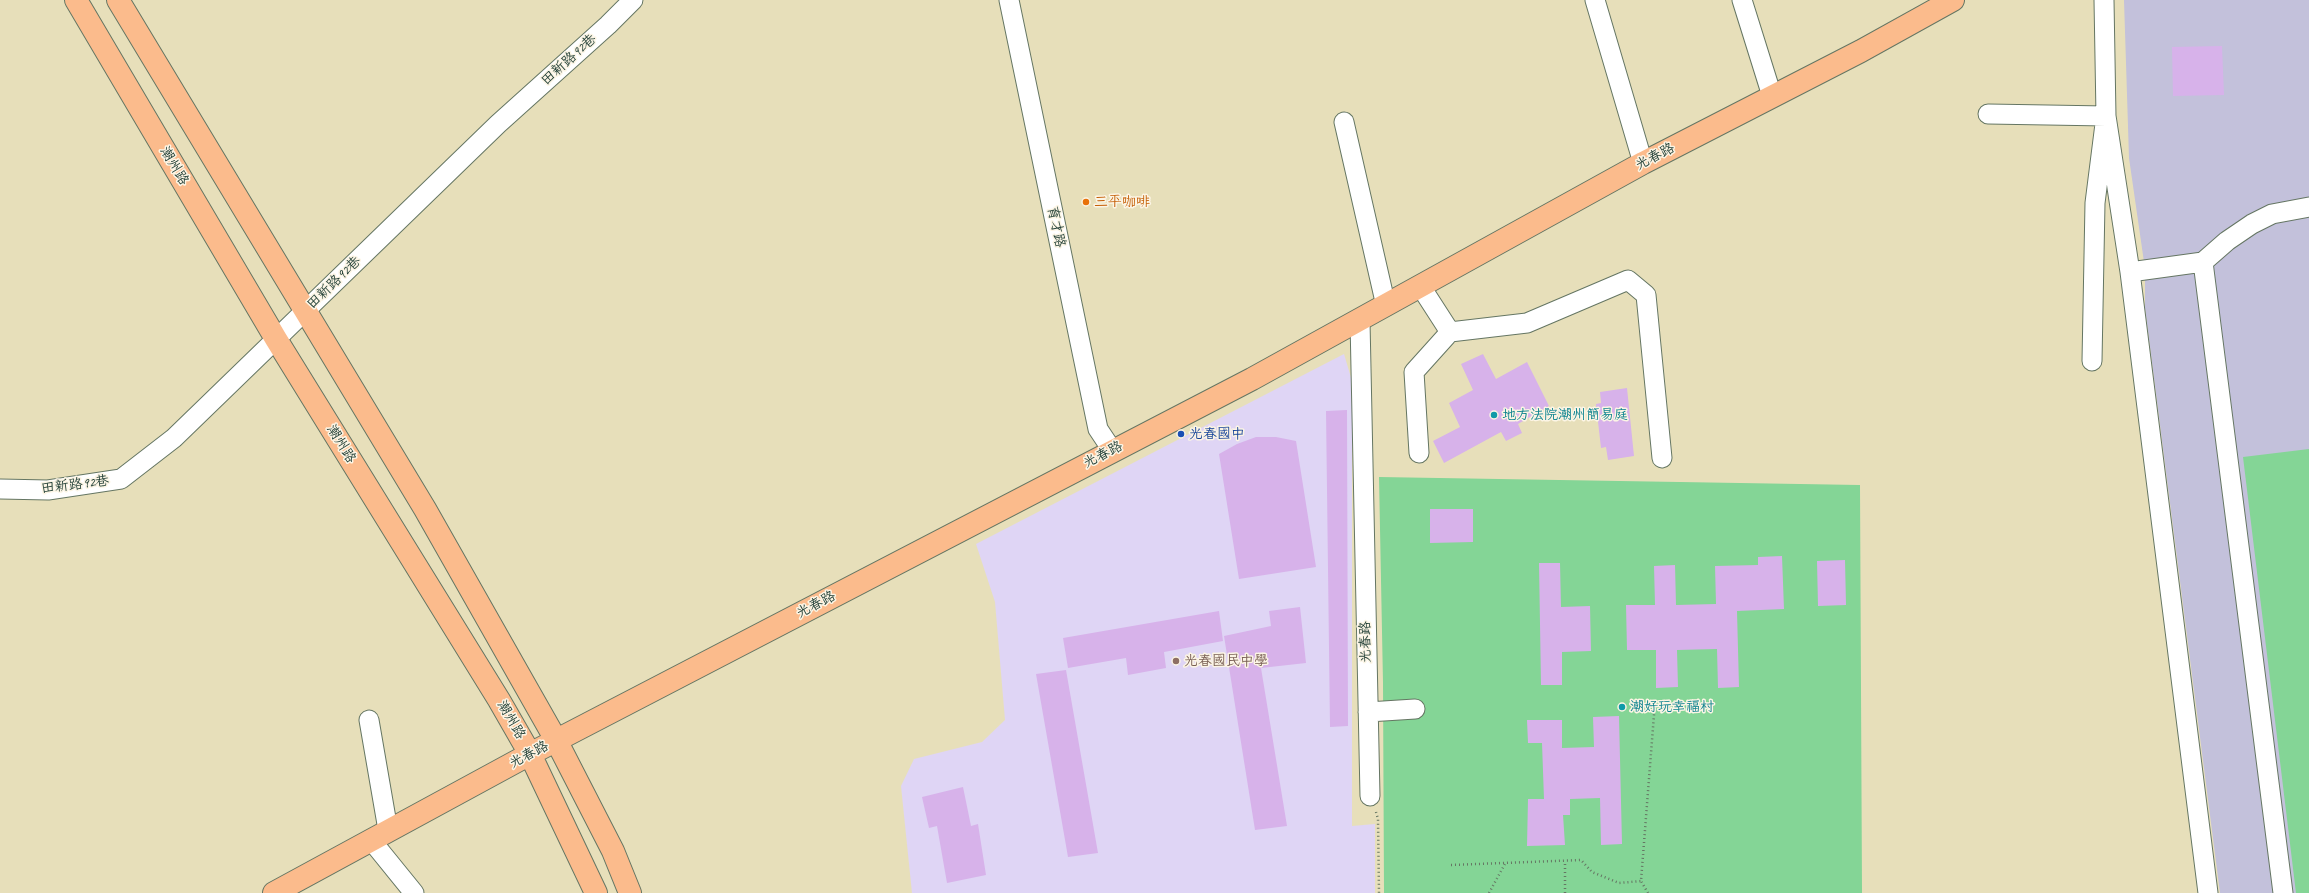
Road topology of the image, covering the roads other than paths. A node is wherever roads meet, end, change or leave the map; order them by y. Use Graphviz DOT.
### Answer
graph roads {
  1 [pos="76,0"];
  2 [pos="118,0"];
  3 [pos="632,0"];
  4 [pos="1009,0"];
  5 [pos="1595,0"];
  6 [pos="1742,0"];
  7 [pos="1953,0"];
  8 [pos="2104,0"];
  9 [pos="1772,96"];
  10 [pos="1988,114"];
  11 [pos="2106,116"];
  12 [pos="1344,122"];
  13 [pos="1643,163"];
  14 [pos="2309,207"];
  15 [pos="2203,262"];
  16 [pos="2130,272"];
  17 [pos="1421,287"];
  18 [pos="1386,306"];
  19 [pos="304,311"];
  20 [pos="1360,320"];
  21 [pos="1450,332"];
  22 [pos="276,339"];
  23 [pos="2092,362"];
  24 [pos="1112,450"];
  25 [pos="1419,453"];
  26 [pos="1662,458"];
  27 [pos="0,489"];
  28 [pos="1416,709"];
  29 [pos="1368,712"];
  30 [pos="369,720"];
  31 [pos="556,740"];
  32 [pos="530,754"];
  33 [pos="1370,796"];
  34 [pos="380,835"];
  35 [pos="274,893"];
  36 [pos="414,893"];
  37 [pos="596,893"];
  38 [pos="630,893"];
  39 [pos="2208,893"];
  40 [pos="2283,893"];
  1 -- 22 [label="main road, 潮州路"];
  2 -- 19 [label="main road, 潮州路"];
  3 -- 19 [label="street, 田新路92巷"];
  4 -- 24 [label="street, 育才路"];
  5 -- 13 [label="street"];
  6 -- 9 [label="street"];
  7 -- 9 [label="main road, 光春路"];
  8 -- 11 [label="street"];
  9 -- 13 [label="main road, 光春路"];
  10 -- 11 [label="street"];
  11 -- 16 [label="street"];
  11 -- 23 [label="street"];
  12 -- 18 [label="street"];
  13 -- 17 [label="main road, 光春路"];
  14 -- 15 [label="street"];
  15 -- 16 [label="street"];
  15 -- 40 [label="street"];
  16 -- 39 [label="street"];
  17 -- 18 [label="main road, 光春路"];
  17 -- 21 [label="street"];
  18 -- 20 [label="main road, 光春路"];
  19 -- 22 [label="street, 田新路92巷"];
  19 -- 31 [label="main road, 潮州路"];
  20 -- 24 [label="main road, 光春路"];
  20 -- 29 [label="street, 光春路"];
  21 -- 25 [label="street"];
  21 -- 26 [label="street"];
  22 -- 27 [label="street, 田新路92巷"];
  22 -- 32 [label="main road, 潮州路"];
  24 -- 31 [label="main road, 光春路"];
  28 -- 29 [label="street"];
  29 -- 33 [label="street, 光春路"];
  30 -- 34 [label="street"];
  31 -- 32 [label="main road, 光春路"];
  31 -- 38 [label="main road, 潮州路"];
  32 -- 34 [label="main road, 光春路"];
  32 -- 37 [label="main road, 潮州路"];
  34 -- 35 [label="main road, 光春路"];
  34 -- 36 [label="street"];
}
